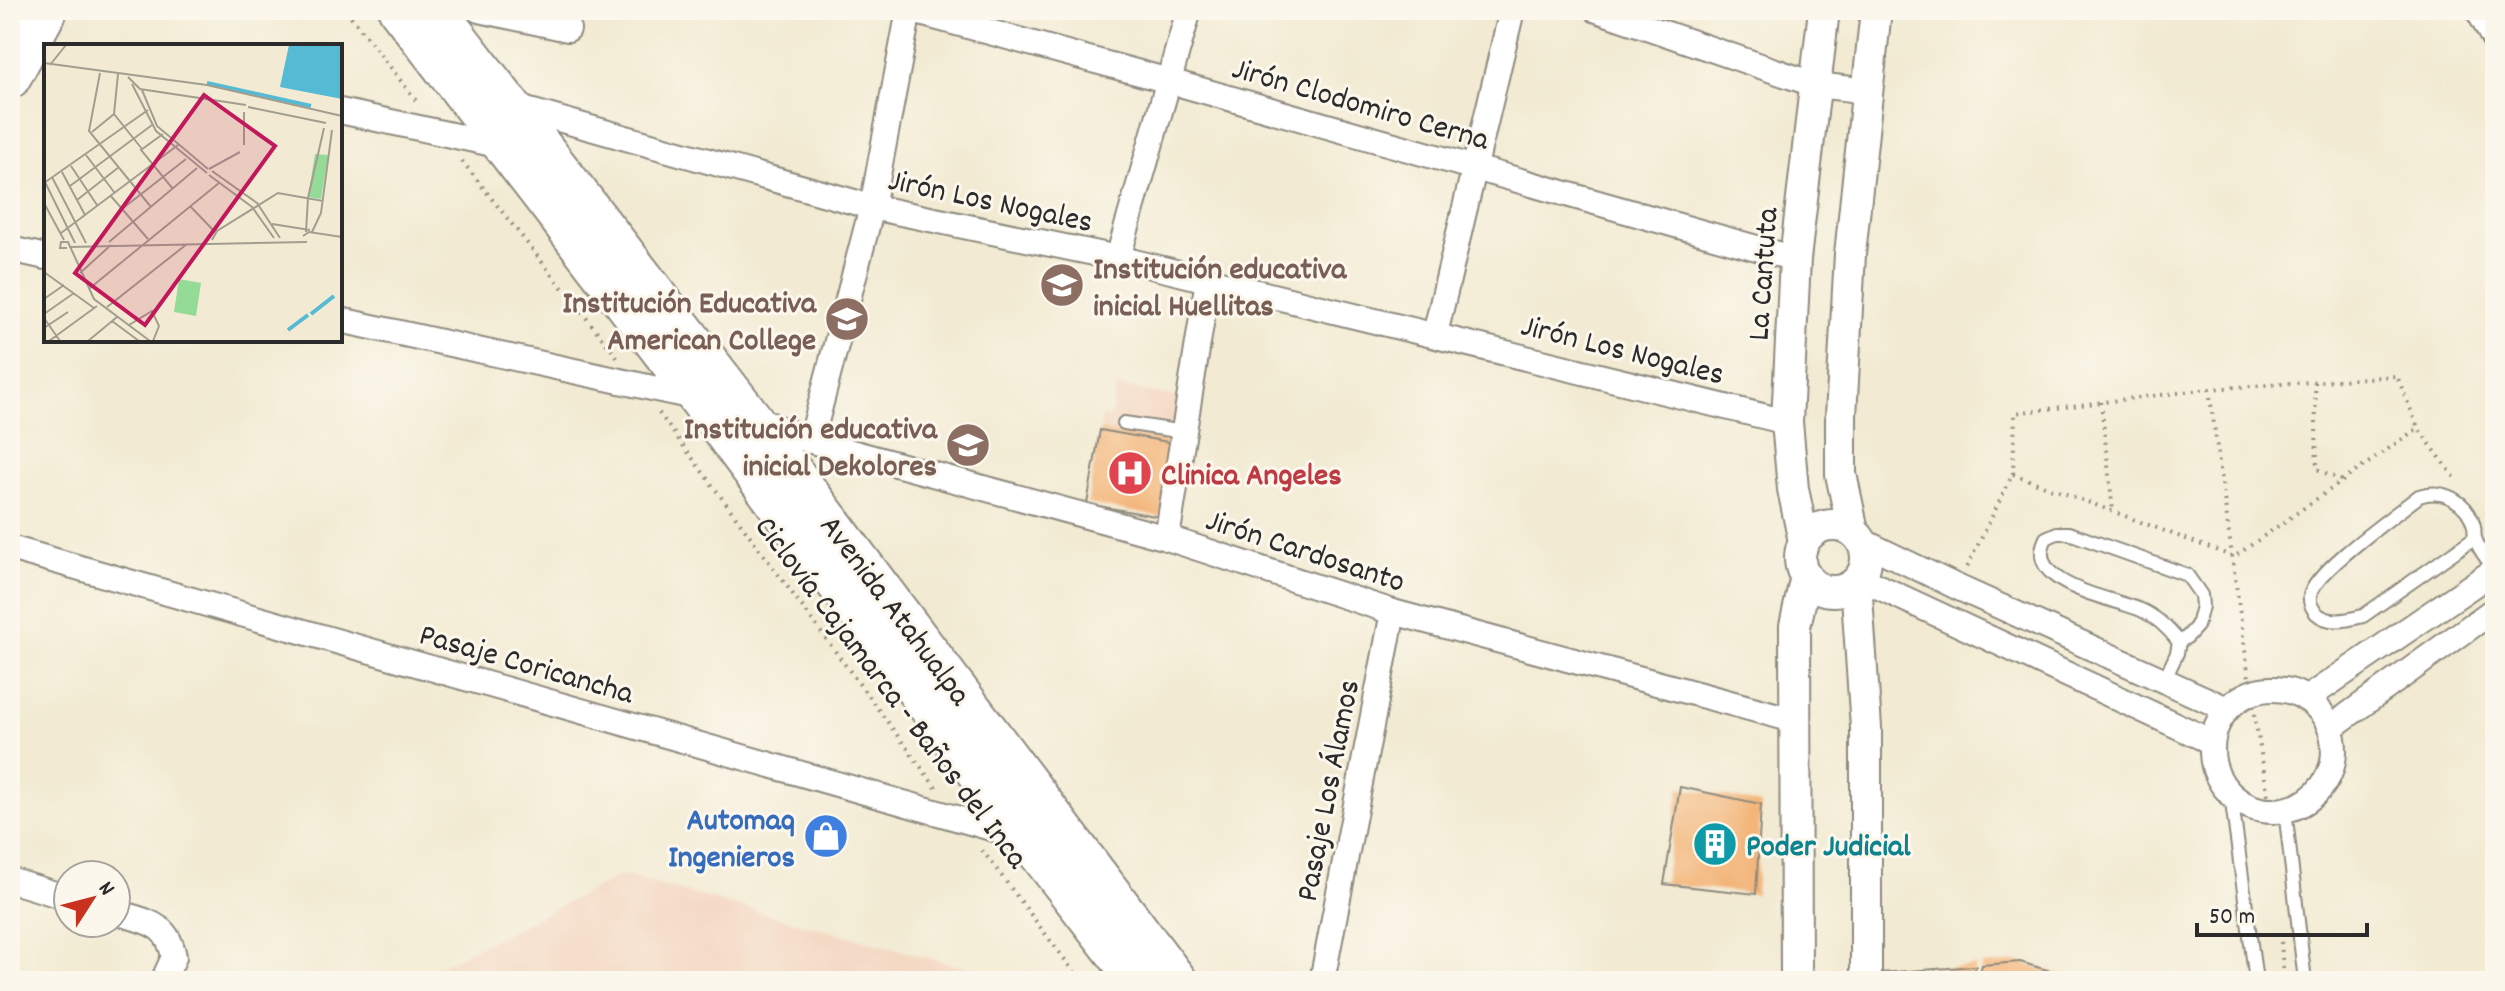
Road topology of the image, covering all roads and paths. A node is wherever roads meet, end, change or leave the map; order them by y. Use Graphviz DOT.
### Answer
graph roads {
  1 [pos="346,10"];
  2 [pos="398,10"];
  3 [pos="437,10"];
  4 [pos="479,10"];
  5 [pos="909,10"];
  6 [pos="1189,10"];
  7 [pos="1512,10"];
  8 [pos="1597,10"];
  9 [pos="1824,10"];
  10 [pos="1876,10"];
  11 [pos="2478,10"];
  12 [pos="29,26"];
  13 [pos="568,29"];
  14 [pos="2495,41"];
  15 [pos="10,78"];
  16 [pos="1169,81"];
  17 [pos="1816,85"];
  18 [pos="1869,91"];
  19 [pos="512,106"];
  20 [pos="342,111"];
  21 [pos="441,134"];
  22 [pos="502,146"];
  23 [pos="1476,168"];
  24 [pos="872,207"];
  25 [pos="10,249"];
  26 [pos="44,257"];
  27 [pos="1118,258"];
  28 [pos="1795,259"];
  29 [pos="1208,280"];
  30 [pos="342,320"];
  31 [pos="1435,334"];
  32 [pos="2315,382"];
  33 [pos="639,385"];
  34 [pos="2209,389"];
  35 [pos="697,398"];
  36 [pos="2101,402"];
  37 [pos="752,417"];
  38 [pos="1787,422"];
  39 [pos="1124,423"];
  40 [pos="2418,428"];
  41 [pos="1184,432"];
  42 [pos="811,441"];
  43 [pos="2013,474"];
  44 [pos="2343,481"];
  45 [pos="2461,486"];
  46 [pos="2113,512"];
  47 [pos="1857,536"];
  48 [pos="1167,538"];
  49 [pos="2474,538"];
  50 [pos="1804,542"];
  51 [pos="10,548"];
  52 [pos="2234,557"];
  53 [pos="2495,570"];
  54 [pos="1806,576"];
  55 [pos="1858,580"];
  56 [pos="1957,587"];
  57 [pos="2495,609"];
  58 [pos="1393,612"];
  59 [pos="2179,642"];
  60 [pos="2164,681"];
  61 [pos="2251,693"];
  62 [pos="2306,699"];
  63 [pos="2227,709"];
  64 [pos="1797,721"];
  65 [pos="2330,728"];
  66 [pos="2212,742"];
  67 [pos="2231,795"];
  68 [pos="2278,811"];
  69 [pos="958,818"];
  70 [pos="1026,838"];
  71 [pos="10,880"];
  72 [pos="52,893"];
  73 [pos="132,917"];
  74 [pos="2280,935"];
  75 [pos="163,981"];
  76 [pos="1081,981"];
  77 [pos="1137,981"];
  78 [pos="1178,981"];
  79 [pos="1322,981"];
  80 [pos="1796,981"];
  81 [pos="1866,981"];
  82 [pos="2256,981"];
  83 [pos="2284,981"];
  84 [pos="2305,981"];
  1 -- 21 [label="path, Ciclovía Cajamarca - Baños del Inca"];
  2 -- 22 [label="main road, Avenida Atahualpa"];
  3 -- 19 [label="main road, Avenida Atahualpa"];
  4 -- 13 [label="street"];
  5 -- 16 [label="street, Jirón Clodomiro Cerna"];
  5 -- 24 [label="street"];
  6 -- 16 [label="street"];
  7 -- 23 [label="street"];
  8 -- 17 [label="street"];
  9 -- 17 [label="street, La Cantuta"];
  10 -- 18 [label="street"];
  11 -- 14 [label="street"];
  12 -- 15 [label="highway"];
  16 -- 23 [label="street, Jirón Clodomiro Cerna"];
  16 -- 27 [label="street"];
  17 -- 18 [label="street"];
  17 -- 28 [label="street, La Cantuta"];
  18 -- 47 [label="street"];
  19 -- 24 [label="street, Jirón Los Nogales"];
  19 -- 37 [label="main road, Avenida Atahualpa"];
  20 -- 21 [label="street"];
  21 -- 22 [label="street"];
  21 -- 33 [label="path, Ciclovía Cajamarca - Baños del Inca"];
  22 -- 35 [label="main road, Avenida Atahualpa"];
  23 -- 28 [label="street, Jirón Clodomiro Cerna"];
  23 -- 31 [label="street"];
  24 -- 27 [label="street, Jirón Los Nogales"];
  24 -- 42 [label="street"];
  25 -- 26 [label="street"];
  27 -- 29 [label="street, Jirón Los Nogales"];
  28 -- 38 [label="street, La Cantuta"];
  29 -- 31 [label="street, Jirón Los Nogales"];
  29 -- 41 [label="street"];
  30 -- 33 [label="street, Jirón Cardosanto"];
  31 -- 38 [label="street, Jirón Los Nogales"];
  32 -- 34 [label="path"];
  32 -- 40 [label="path"];
  32 -- 44 [label="path"];
  33 -- 35 [label="street, Jirón Cardosanto"];
  33 -- 69 [label="path, Ciclovía Cajamarca - Baños del Inca"];
  34 -- 36 [label="path"];
  34 -- 52 [label="path"];
  35 -- 37 [label="street, Jirón Cardosanto"];
  35 -- 70 [label="main road, Avenida Atahualpa"];
  36 -- 43 [label="path"];
  36 -- 46 [label="path"];
  37 -- 42 [label="street, Jirón Cardosanto"];
  37 -- 78 [label="main road, Avenida Atahualpa"];
  38 -- 50 [label="street, La Cantuta"];
  39 -- 41 [label="lane"];
  40 -- 44 [label="path"];
  40 -- 45 [label="path"];
  41 -- 48 [label="street"];
  42 -- 48 [label="street, Jirón Cardosanto"];
  43 -- 46 [label="path"];
  43 -- 56 [label="path"];
  44 -- 52 [label="path"];
  46 -- 52 [label="path"];
  47 -- 50 [label="street"];
  47 -- 55 [label="street"];
  47 -- 56 [label="street"];
  48 -- 58 [label="street, Jirón Cardosanto"];
  49 -- 49 [label="lane"];
  49 -- 53 [label="lane"];
  50 -- 54 [label="street, La Cantuta"];
  51 -- 69 [label="street, Pasaje Coricancha"];
  52 -- 61 [label="path"];
  53 -- 62 [label="street"];
  54 -- 55 [label="street"];
  54 -- 64 [label="street, La Cantuta"];
  55 -- 66 [label="street"];
  55 -- 81 [label="street"];
  56 -- 60 [label="street"];
  57 -- 65 [label="street"];
  58 -- 64 [label="street, Jirón Cardosanto"];
  58 -- 79 [label="street, Pasaje Los Álamos"];
  59 -- 59 [label="lane"];
  59 -- 60 [label="lane"];
  60 -- 63 [label="street"];
  61 -- 62 [label="street"];
  61 -- 63 [label="street"];
  61 -- 68 [label="path"];
  62 -- 65 [label="street"];
  63 -- 66 [label="street"];
  64 -- 80 [label="street, La Cantuta"];
  65 -- 68 [label="street"];
  66 -- 67 [label="street"];
  67 -- 68 [label="street"];
  67 -- 82 [label="lane"];
  68 -- 84 [label="lane"];
  69 -- 70 [label="street, Pasaje Coricancha"];
  69 -- 76 [label="path, Ciclovía Cajamarca - Baños del Inca"];
  70 -- 77 [label="main road, Avenida Atahualpa"];
  71 -- 72 [label="street"];
  73 -- 75 [label="street"];
  74 -- 83 [label="path"];
}
